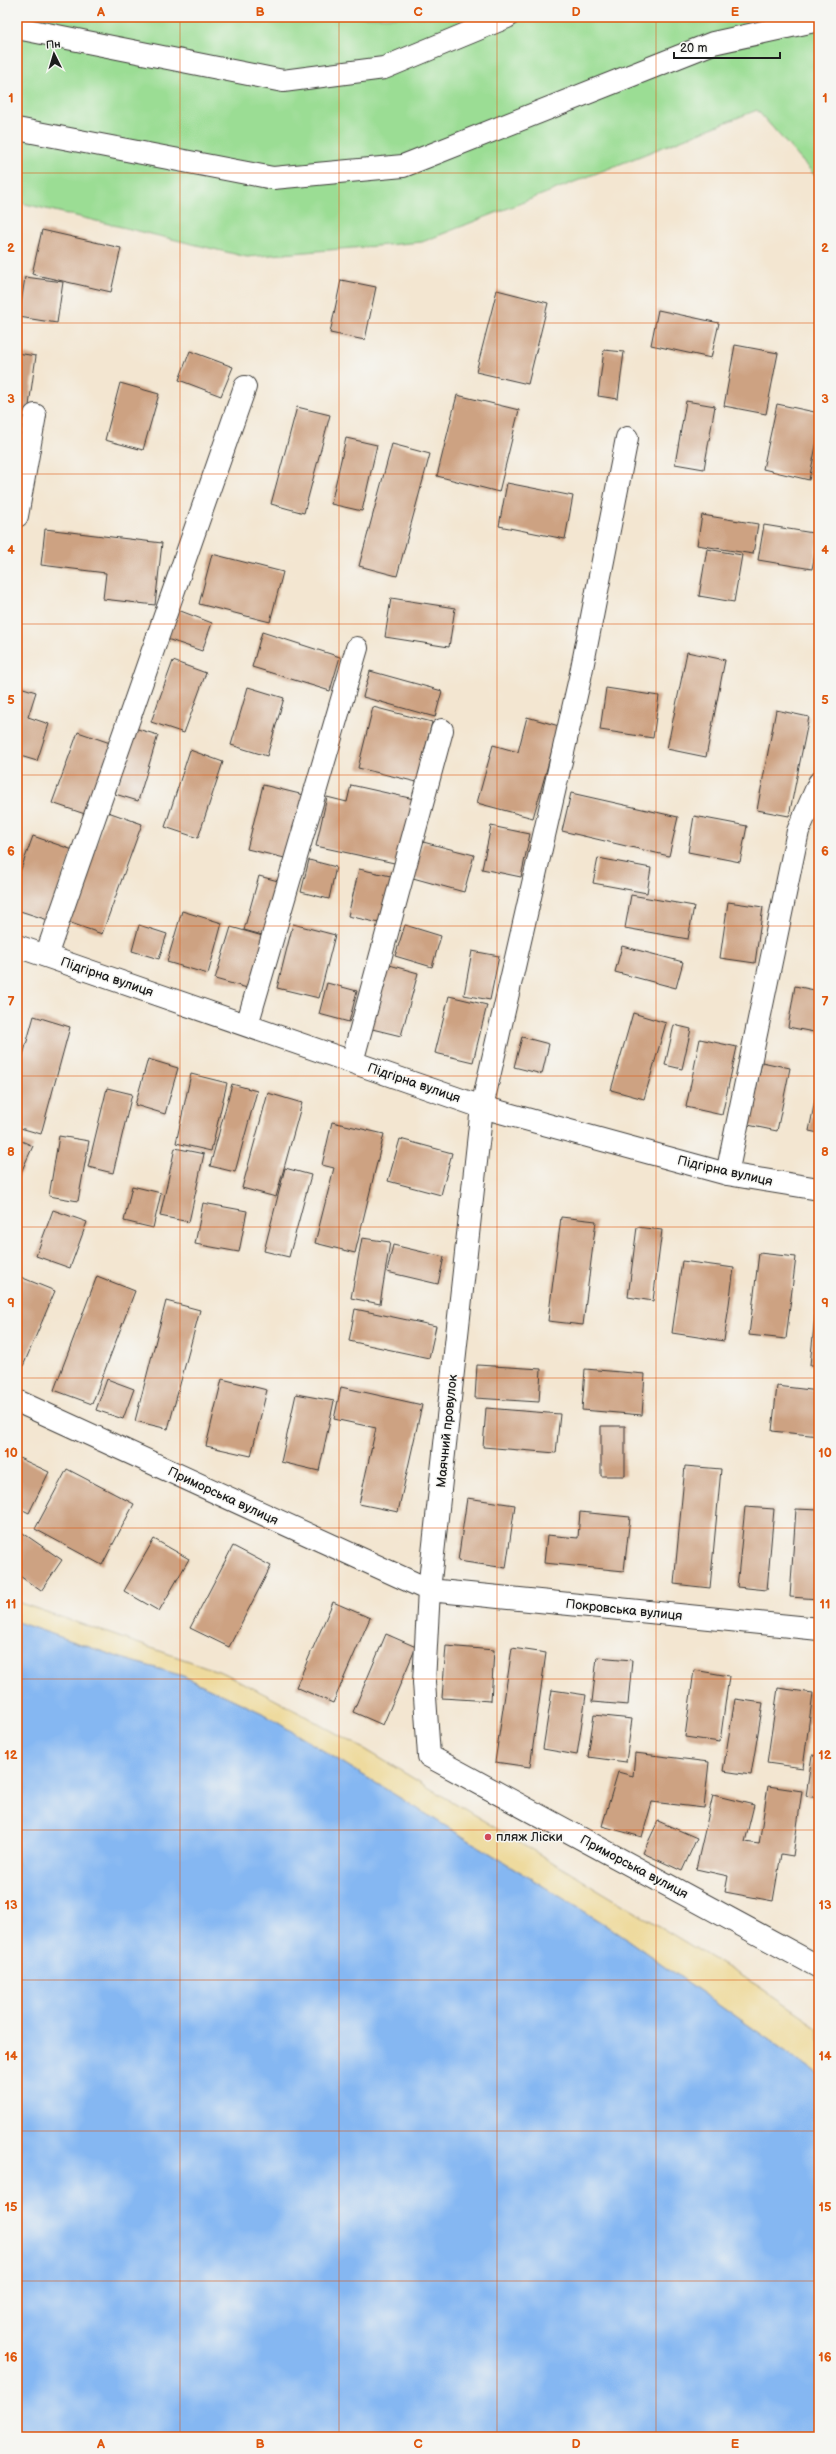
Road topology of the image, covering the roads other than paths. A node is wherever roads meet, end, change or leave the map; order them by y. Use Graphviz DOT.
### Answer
graph roads {
  1 [pos="507,17"];
  2 [pos="819,20"];
  3 [pos="17,28"];
  4 [pos="17,128"];
  5 [pos="244,387"];
  6 [pos="35,415"];
  7 [pos="627,438"];
  8 [pos="17,516"];
  9 [pos="357,648"];
  10 [pos="442,730"];
  11 [pos="819,784"];
  12 [pos="17,946"];
  13 [pos="46,956"];
  14 [pos="247,1025"];
  15 [pos="352,1062"];
  16 [pos="482,1107"];
  17 [pos="727,1174"];
  18 [pos="819,1189"];
  19 [pos="17,1401"];
  20 [pos="429,1590"];
  21 [pos="819,1629"];
  22 [pos="429,1756"];
  23 [pos="819,1967"];
  1 -- 3 [label="street"];
  2 -- 4 [label="street"];
  5 -- 13 [label="street"];
  6 -- 8 [label="street"];
  7 -- 16 [label="street, Маячний провулок"];
  9 -- 14 [label="street"];
  10 -- 15 [label="street"];
  11 -- 17 [label="street"];
  12 -- 13 [label="street, Підгірна вулиця"];
  13 -- 14 [label="street, Підгірна вулиця"];
  14 -- 15 [label="street, Підгірна вулиця"];
  15 -- 16 [label="street, Підгірна вулиця"];
  16 -- 17 [label="street, Підгірна вулиця"];
  16 -- 20 [label="street, Маячний провулок"];
  17 -- 18 [label="street, Підгірна вулиця"];
  19 -- 20 [label="street, Приморська вулиця"];
  20 -- 21 [label="street, Покровська вулиця"];
  20 -- 22 [label="street, Маячний провулок"];
  22 -- 23 [label="street, Приморська вулиця"];
}
